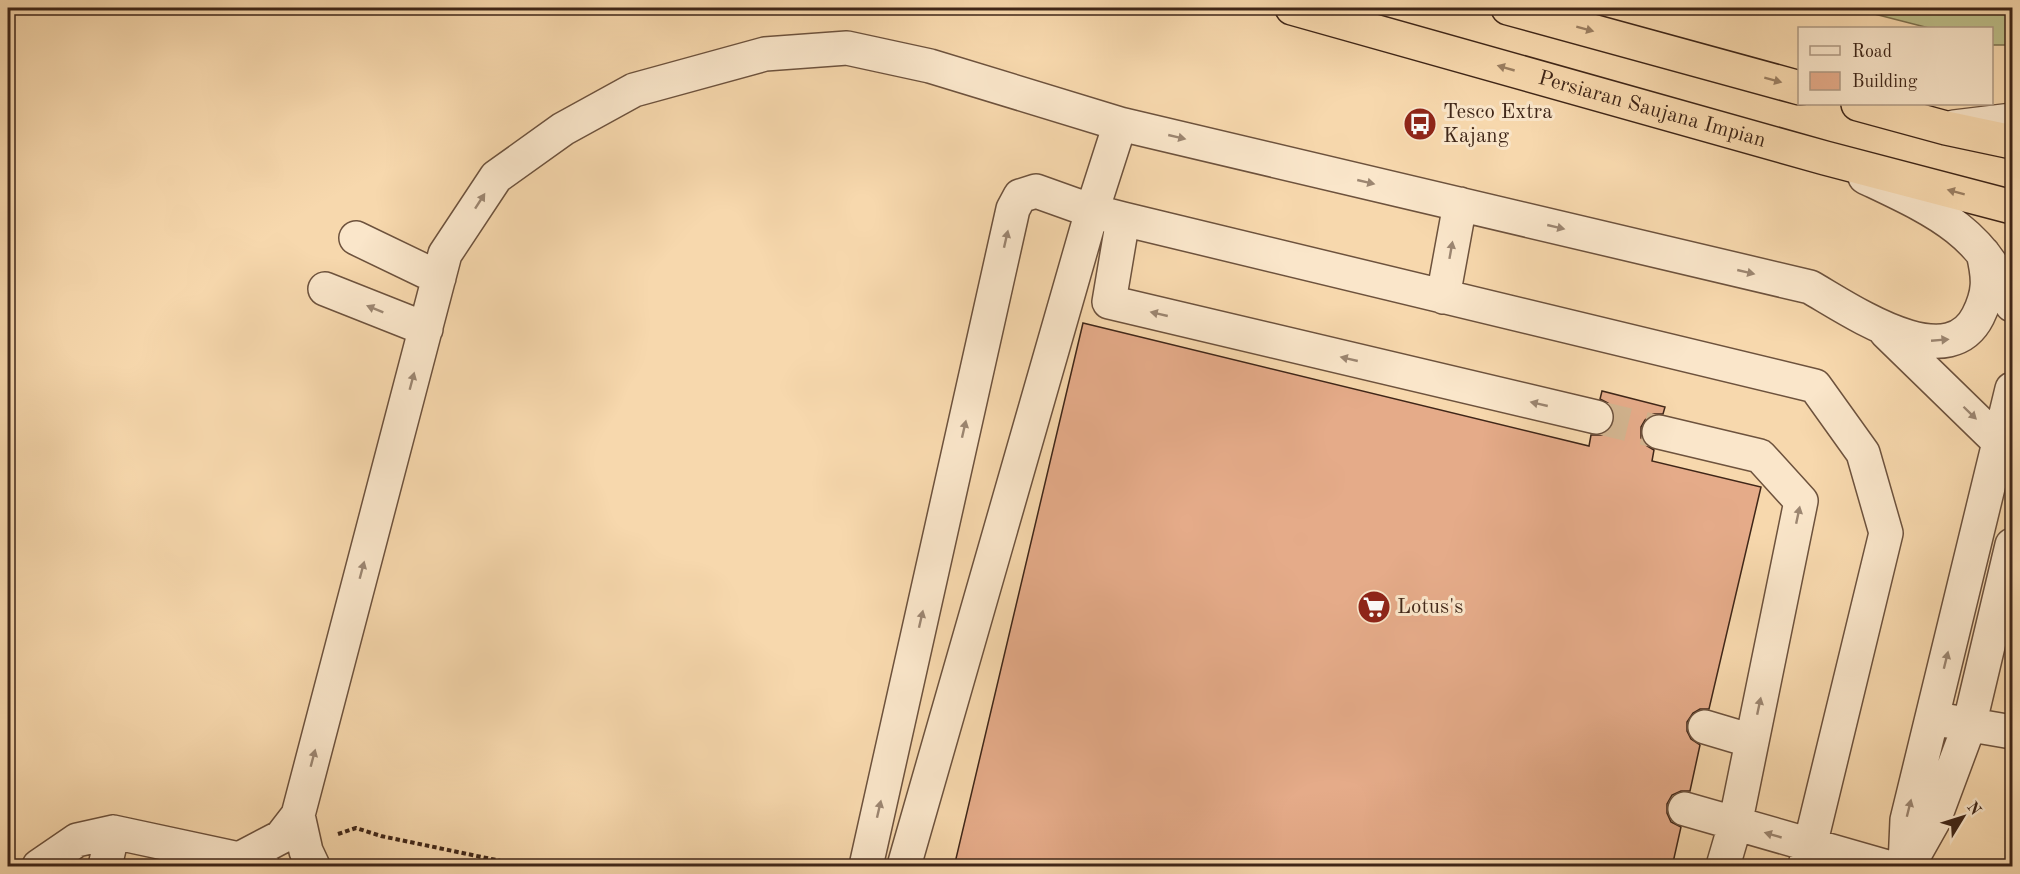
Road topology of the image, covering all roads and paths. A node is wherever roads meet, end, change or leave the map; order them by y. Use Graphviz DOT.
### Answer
graph roads {
  1 [pos="1292,8"];
  2 [pos="1508,8"];
  3 [pos="1798,86"];
  4 [pos="1862,105"];
  5 [pos="2013,120"];
  6 [pos="1120,124"];
  7 [pos="1946,128"];
  8 [pos="2013,142"];
  9 [pos="1825,158"];
  10 [pos="1460,204"];
  11 [pos="2013,207"];
  12 [pos="1107,215"];
  13 [pos="356,238"];
  14 [pos="1983,253"];
  15 [pos="439,278"];
  16 [pos="325,289"];
  17 [pos="1443,297"];
  18 [pos="2013,305"];
  19 [pos="426,329"];
  20 [pos="1883,329"];
  21 [pos="2013,389"];
  22 [pos="1596,417"];
  23 [pos="1659,432"];
  24 [pos="2006,445"];
  25 [pos="2013,545"];
  26 [pos="1932,717"];
  27 [pos="1969,726"];
  28 [pos="1705,727"];
  29 [pos="2013,732"];
  30 [pos="1752,741"];
  31 [pos="1685,809"];
  32 [pos="298,815"];
  33 [pos="1735,825"];
  34 [pos="112,832"];
  35 [pos="334,841"];
  36 [pos="1808,856"];
  37 [pos="239,859"];
  38 [pos="39,867"];
  39 [pos="105,867"];
  40 [pos="272,867"];
  41 [pos="313,867"];
  42 [pos="525,867"];
  43 [pos="866,867"];
  44 [pos="904,867"];
  45 [pos="1723,867"];
  46 [pos="1884,867"];
  47 [pos="1907,867"];
  9 -- 1 [label="highway, Persiaran Saujana Impian, one-way"];
  2 -- 3 [label="highway, one-way"];
  4 -- 7 [label="highway"];
  5 -- 7 [label="street"];
  6 -- 10 [label="street, one-way"];
  6 -- 12 [label="street"];
  15 -- 6 [label="street, one-way"];
  7 -- 8 [label="highway"];
  11 -- 9 [label="highway, Persiaran Saujana Impian, one-way"];
  9 -- 14 [label="street"];
  17 -- 10 [label="street, one-way"];
  10 -- 20 [label="street, one-way"];
  12 -- 17 [label="street"];
  22 -- 12 [label="street, one-way"];
  43 -- 12 [label="street, one-way"];
  12 -- 44 [label="street"];
  13 -- 15 [label="street"];
  14 -- 18 [label="street"];
  20 -- 14 [label="street, one-way"];
  15 -- 19 [label="street"];
  19 -- 16 [label="street, one-way"];
  17 -- 36 [label="street"];
  32 -- 19 [label="street, one-way"];
  20 -- 24 [label="street, one-way"];
  21 -- 24 [label="street"];
  30 -- 23 [label="street, one-way"];
  26 -- 24 [label="street, one-way"];
  25 -- 27 [label="street"];
  26 -- 27 [label="street"];
  47 -- 26 [label="street, one-way"];
  27 -- 29 [label="street"];
  27 -- 47 [label="street"];
  28 -- 30 [label="street"];
  30 -- 33 [label="street"];
  31 -- 33 [label="street"];
  32 -- 37 [label="street"];
  32 -- 41 [label="street"];
  36 -- 33 [label="street, one-way"];
  33 -- 45 [label="street"];
  34 -- 37 [label="street"];
  34 -- 38 [label="street"];
  34 -- 39 [label="street"];
  35 -- 42 [label="path"];
  36 -- 46 [label="street"];
  37 -- 40 [label="street"];
}
